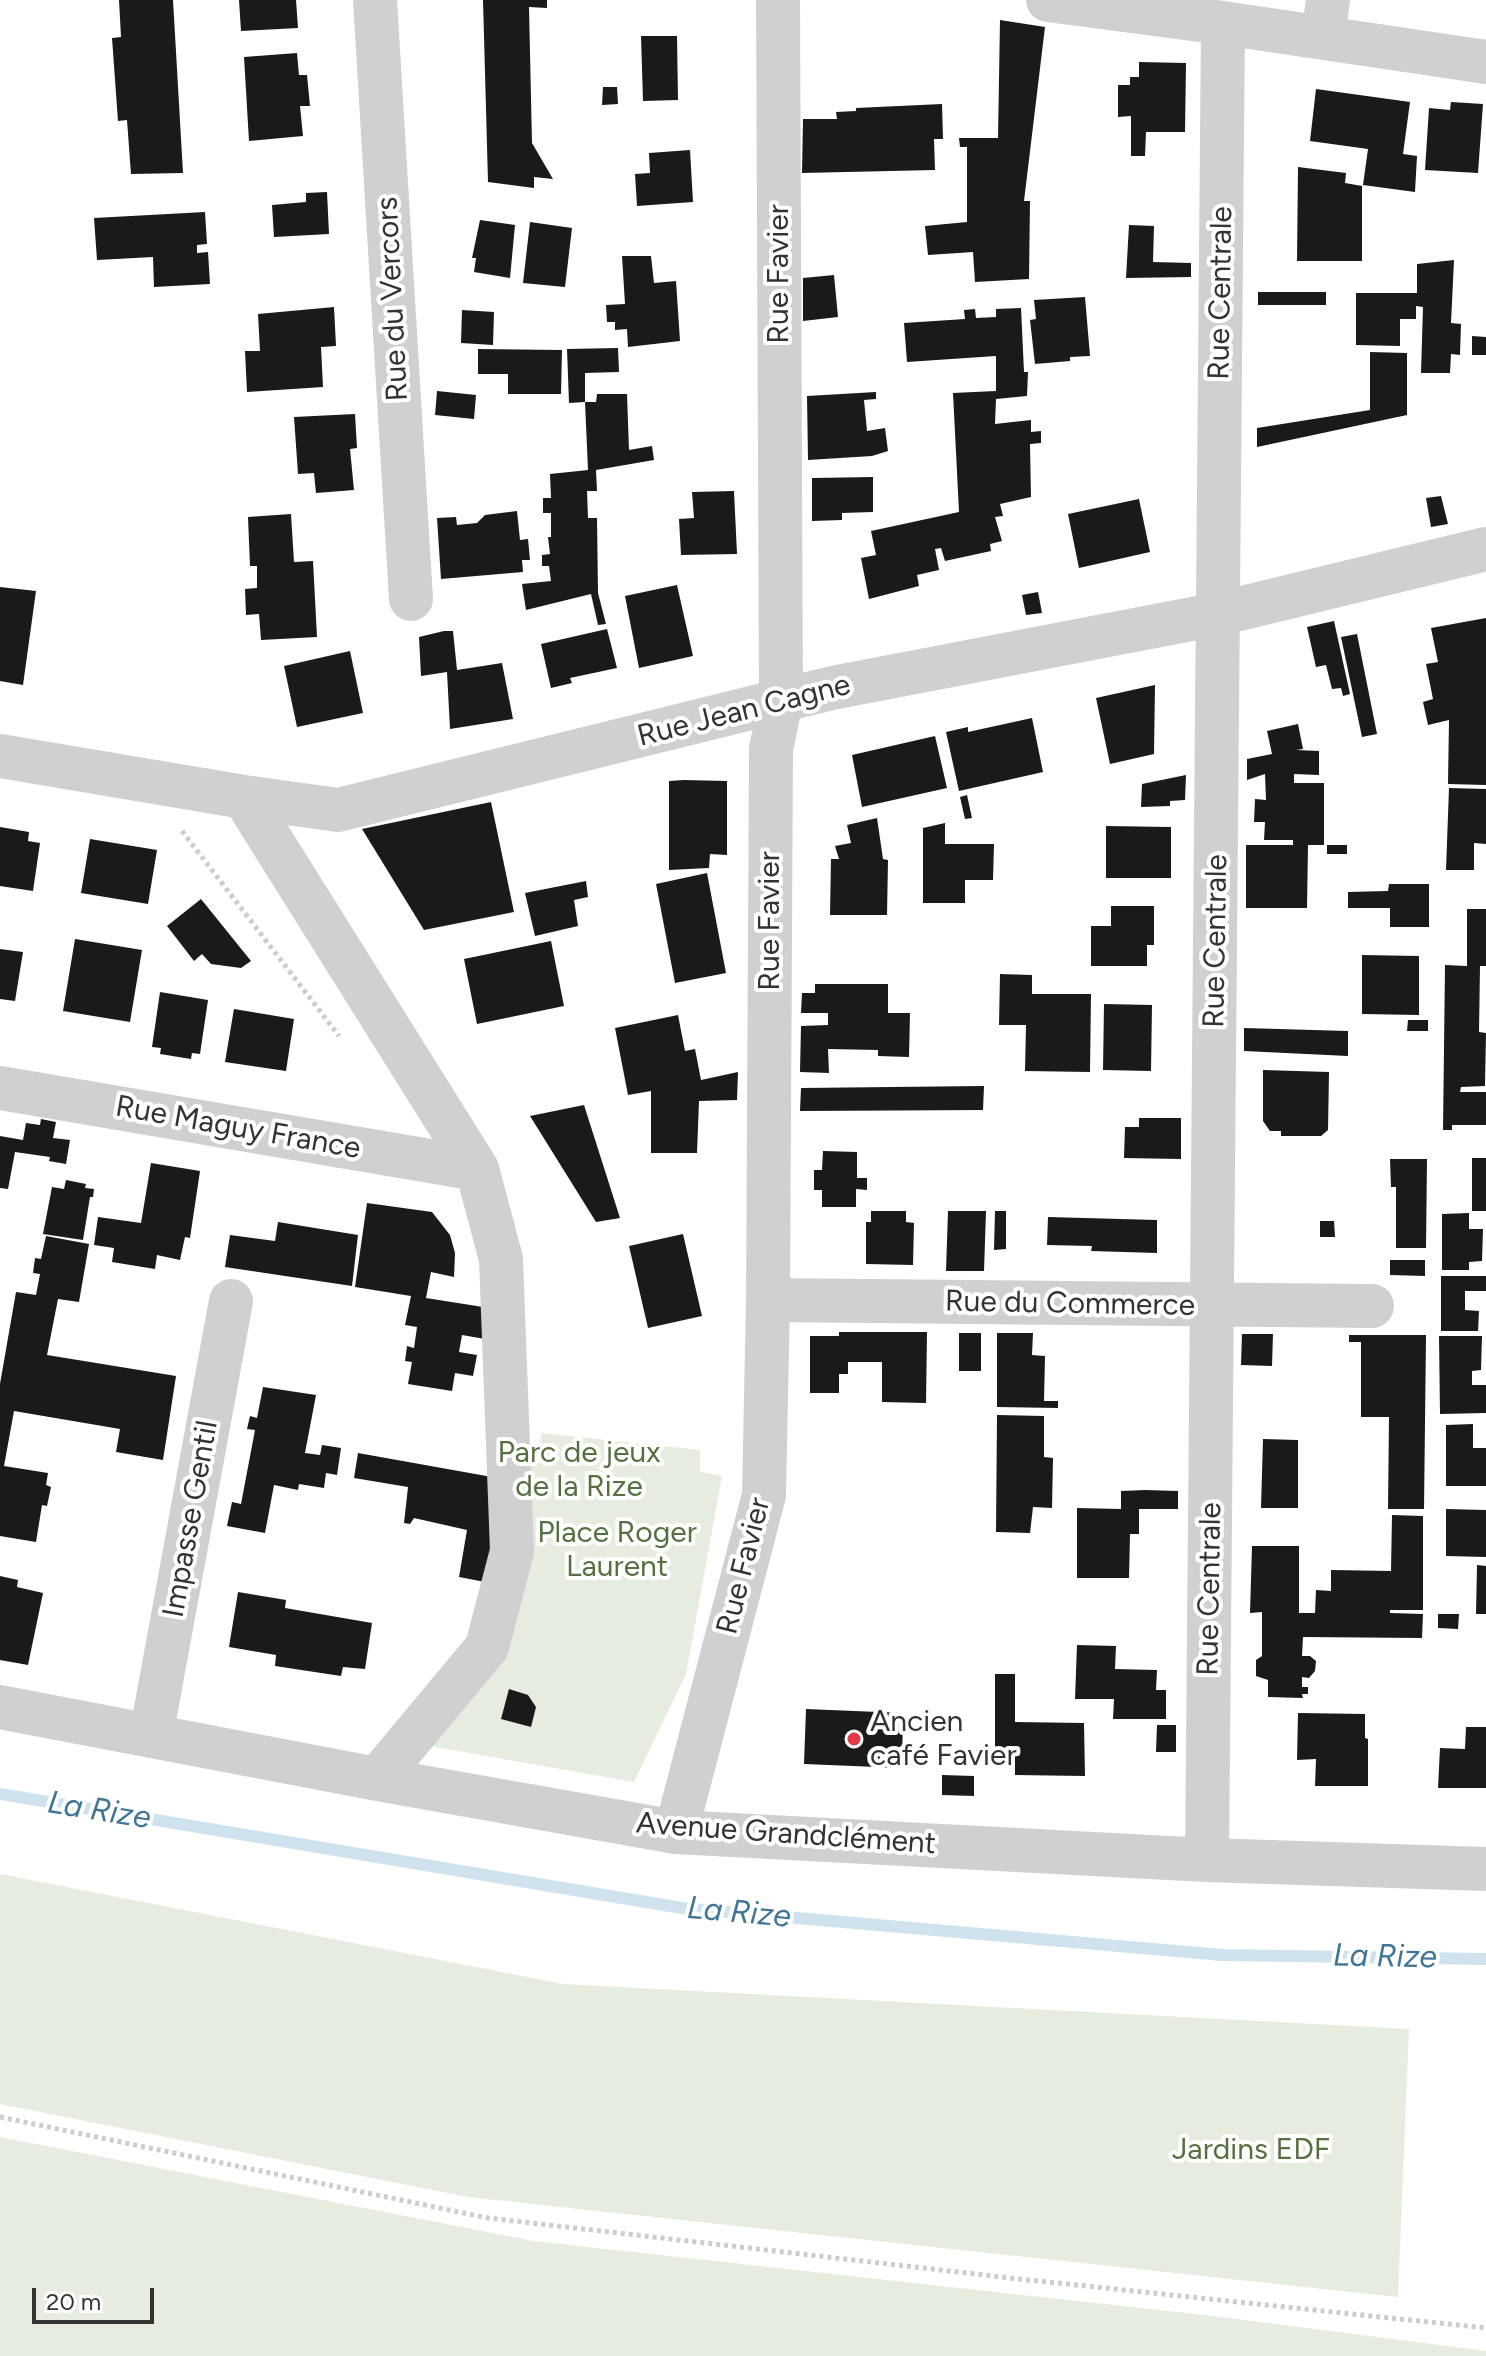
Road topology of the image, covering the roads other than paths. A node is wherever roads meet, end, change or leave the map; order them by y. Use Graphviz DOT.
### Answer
graph roads {
  1 [pos="375,0"];
  2 [pos="778,0"];
  3 [pos="1048,0"];
  4 [pos="1325,19"];
  5 [pos="1223,23"];
  6 [pos="1486,62"];
  7 [pos="1486,549"];
  8 [pos="411,599"];
  9 [pos="1218,614"];
  10 [pos="781,701"];
  11 [pos="0,756"];
  12 [pos="244,797"];
  13 [pos="0,1088"];
  14 [pos="477,1169"];
  15 [pos="768,1300"];
  16 [pos="231,1301"];
  17 [pos="1212,1305"];
  18 [pos="1372,1306"];
  19 [pos="0,1707"];
  20 [pos="151,1736"];
  21 [pos="377,1779"];
  22 [pos="676,1832"];
  23 [pos="1207,1860"];
  24 [pos="1486,1869"];
  1 -- 8 [label="street, Rue du Vercors"];
  2 -- 10 [label="street, Rue Favier"];
  3 -- 5 [label="street"];
  4 -- 5 [label="street"];
  4 -- 6 [label="street"];
  5 -- 9 [label="street, Rue Centrale"];
  7 -- 9 [label="street, Rue Jean Cagne"];
  9 -- 10 [label="street, Rue Jean Cagne"];
  9 -- 17 [label="street, Rue Centrale"];
  10 -- 12 [label="street, Rue Jean Cagne"];
  10 -- 15 [label="street, Rue Favier"];
  11 -- 12 [label="street, Rue Jean Cagne"];
  12 -- 14 [label="street"];
  13 -- 14 [label="street, Rue Maguy France"];
  14 -- 21 [label="street"];
  15 -- 17 [label="street, Rue du Commerce"];
  15 -- 22 [label="street, Rue Favier"];
  16 -- 20 [label="street, Impasse Gentil"];
  17 -- 18 [label="street, Rue du Commerce"];
  17 -- 23 [label="street, Rue Centrale"];
  19 -- 20 [label="street, Avenue Grandclément"];
  20 -- 21 [label="street, Avenue Grandclément"];
  21 -- 22 [label="street, Avenue Grandclément"];
  22 -- 23 [label="street, Avenue Grandclément"];
  23 -- 24 [label="street, Avenue Grandclément"];
}
